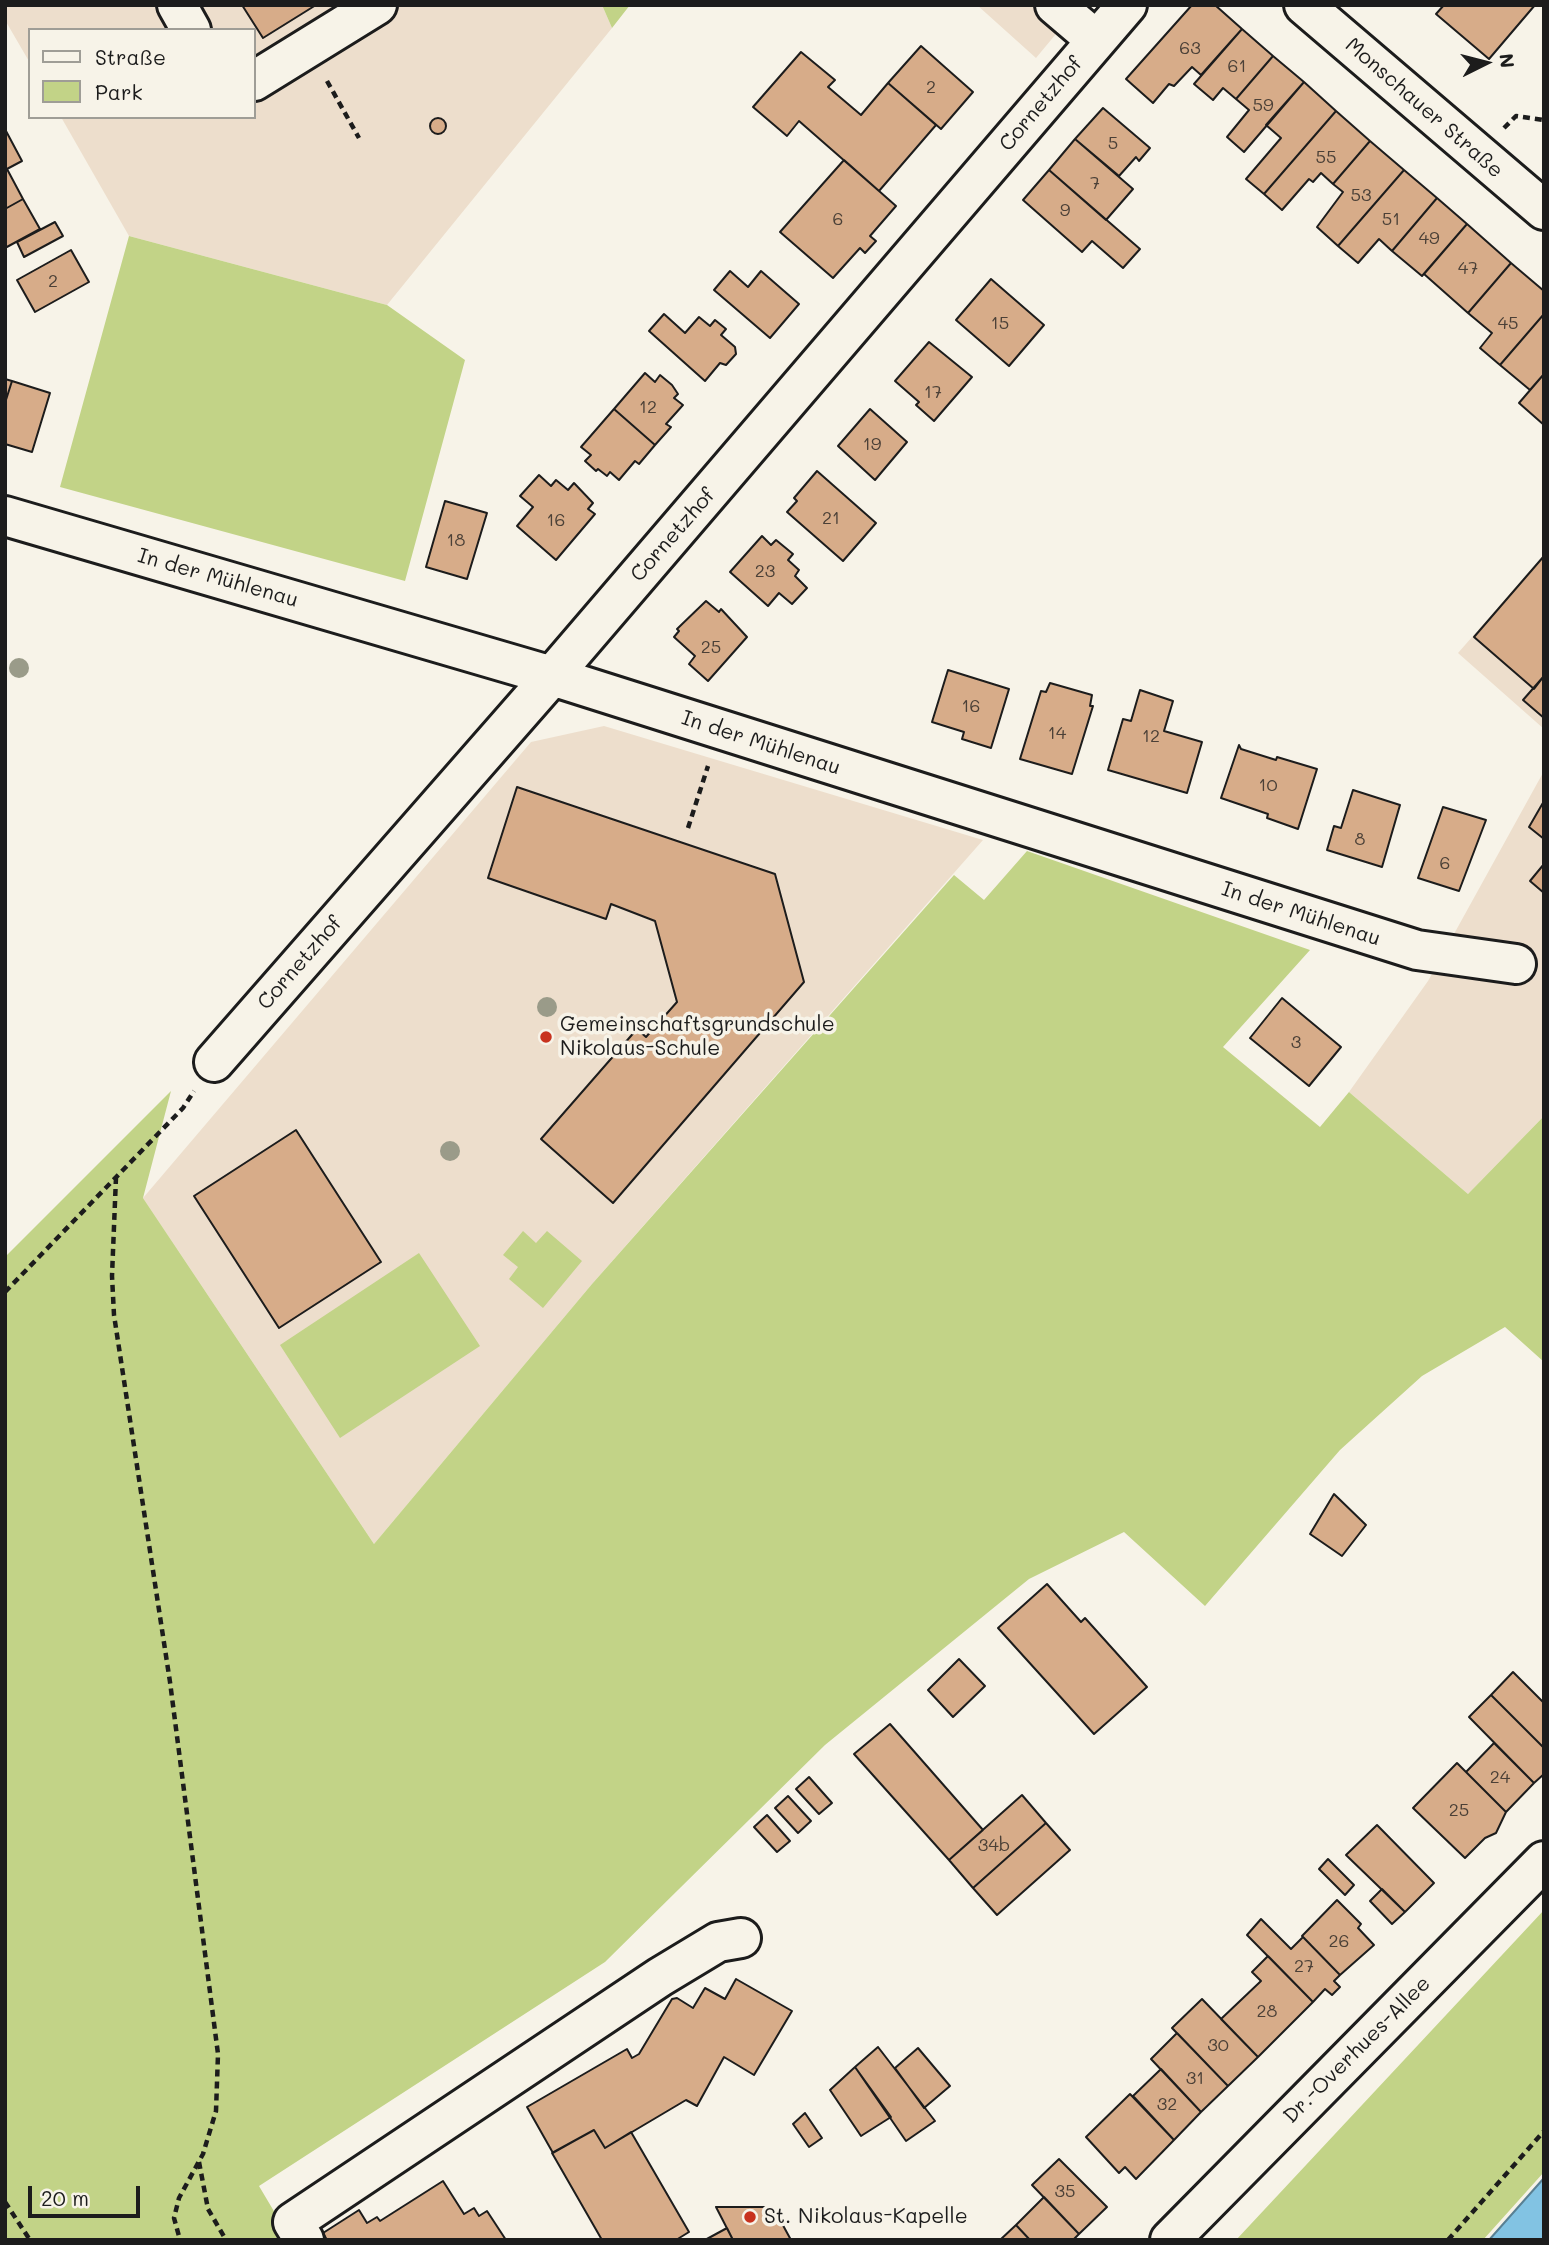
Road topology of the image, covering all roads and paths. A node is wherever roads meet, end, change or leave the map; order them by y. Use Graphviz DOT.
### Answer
graph roads {
  1 [pos="177,5"];
  2 [pos="377,5"];
  3 [pos="1055,5"];
  4 [pos="1127,5"];
  5 [pos="1304,5"];
  6 [pos="190,28"];
  7 [pos="1096,40"];
  8 [pos="307,47"];
  9 [pos="256,80"];
  10 [pos="359,138"];
  11 [pos="1544,210"];
  12 [pos="5,516"];
  13 [pos="552,676"];
  14 [pos="719,730"];
  15 [pos="688,828"];
  16 [pos="1517,964"];
  17 [pos="214,1062"];
  18 [pos="116,1177"];
  19 [pos="5,1292"];
  20 [pos="1544,1861"];
  21 [pos="741,1938"];
  22 [pos="1544,2132"];
  23 [pos="199,2161"];
  24 [pos="5,2202"];
  25 [pos="30,2240"];
  26 [pos="180,2240"];
  27 [pos="226,2240"];
  28 [pos="304,2240"];
  29 [pos="1170,2240"];
  30 [pos="1448,2240"];
  1 -- 6 [label="street"];
  2 -- 8 [label="street"];
  3 -- 7 [label="street"];
  4 -- 7 [label="street, Cornetzhof"];
  5 -- 11 [label="street, Monschauer Straße"];
  7 -- 13 [label="street, Cornetzhof"];
  8 -- 9 [label="street"];
  8 -- 10 [label="path"];
  12 -- 13 [label="street, In der Mühlenau"];
  13 -- 14 [label="street, In der Mühlenau"];
  13 -- 17 [label="street, Cornetzhof"];
  14 -- 15 [label="path"];
  14 -- 16 [label="street, In der Mühlenau"];
  17 -- 18 [label="path"];
  18 -- 19 [label="path"];
  18 -- 23 [label="path"];
  20 -- 29 [label="street, Dr.-Overhues-Allee"];
  21 -- 28 [label="street"];
  22 -- 30 [label="path"];
  23 -- 26 [label="path"];
  23 -- 27 [label="path"];
  24 -- 25 [label="path"];
}
